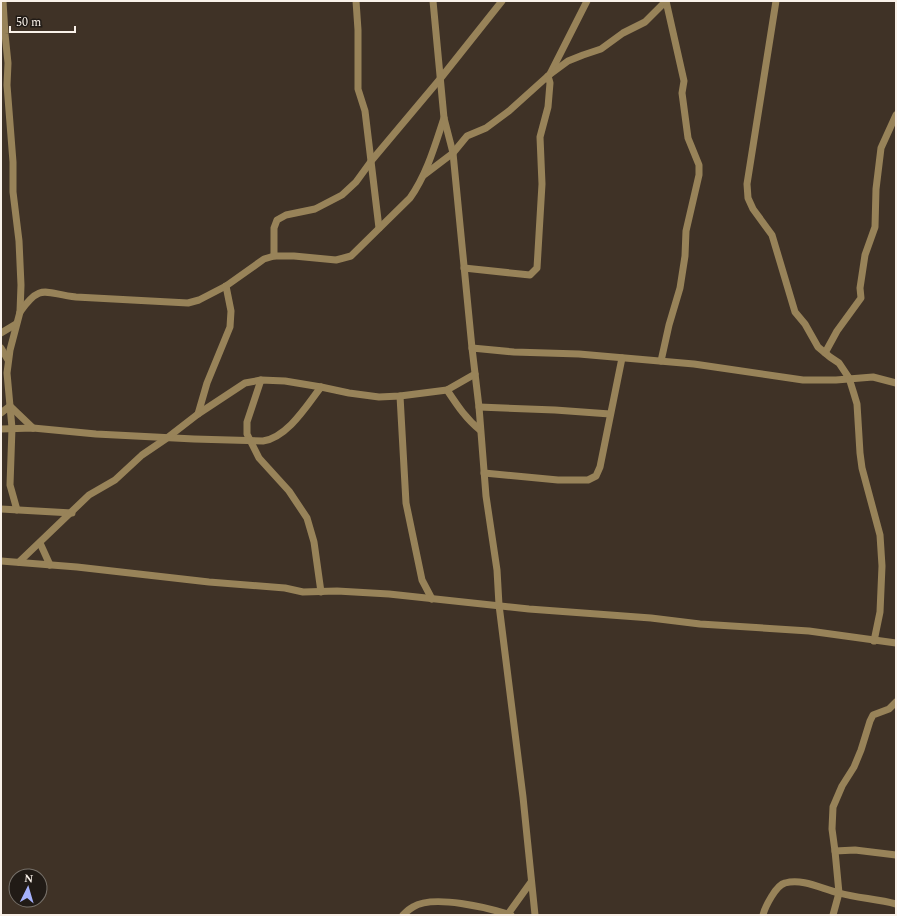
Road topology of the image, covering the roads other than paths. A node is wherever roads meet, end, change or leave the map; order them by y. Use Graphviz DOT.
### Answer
graph roads {
  1 [pos="3,1"];
  2 [pos="356,1"];
  3 [pos="433,1"];
  4 [pos="502,1"];
  5 [pos="587,1"];
  6 [pos="666,1"];
  7 [pos="776,1"];
  8 [pos="549,76"];
  9 [pos="440,79"];
  10 [pos="896,115"];
  11 [pos="444,118"];
  12 [pos="453,153"];
  13 [pos="372,160"];
  14 [pos="424,175"];
  15 [pos="379,228"];
  16 [pos="274,256"];
  17 [pos="464,268"];
  18 [pos="226,286"];
  19 [pos="20,312"];
  20 [pos="16,324"];
  21 [pos="1,333"];
  22 [pos="1,348"];
  23 [pos="472,348"];
  24 [pos="825,353"];
  25 [pos="622,358"];
  26 [pos="8,360"];
  27 [pos="661,361"];
  28 [pos="475,374"];
  29 [pos="849,378"];
  30 [pos="262,380"];
  31 [pos="896,383"];
  32 [pos="321,387"];
  33 [pos="447,390"];
  34 [pos="400,396"];
  35 [pos="10,406"];
  36 [pos="479,407"];
  37 [pos="1,413"];
  38 [pos="198,414"];
  39 [pos="610,414"];
  40 [pos="12,428"];
  41 [pos="33,428"];
  42 [pos="1,429"];
  43 [pos="480,430"];
  44 [pos="167,438"];
  45 [pos="249,440"];
  46 [pos="484,473"];
  47 [pos="1,509"];
  48 [pos="17,510"];
  49 [pos="72,513"];
  50 [pos="40,543"];
  51 [pos="1,561"];
  52 [pos="19,562"];
  53 [pos="50,565"];
  54 [pos="321,592"];
  55 [pos="432,599"];
  56 [pos="499,606"];
  57 [pos="874,641"];
  58 [pos="896,643"];
  59 [pos="896,702"];
  60 [pos="836,851"];
  61 [pos="896,855"];
  62 [pos="531,882"];
  63 [pos="839,893"];
  64 [pos="896,904"];
  65 [pos="403,915"];
  66 [pos="510,915"];
  67 [pos="535,915"];
  68 [pos="764,915"];
  69 [pos="833,915"];
  1 -- 19 [label="street"];
  2 -- 13 [label="street"];
  3 -- 9 [label="street"];
  4 -- 9 [label="street"];
  5 -- 8 [label="street"];
  6 -- 8 [label="street"];
  6 -- 27 [label="street"];
  7 -- 24 [label="street"];
  8 -- 12 [label="street"];
  8 -- 17 [label="street"];
  9 -- 11 [label="street"];
  9 -- 13 [label="street"];
  10 -- 24 [label="street"];
  11 -- 12 [label="street"];
  11 -- 14 [label="street"];
  12 -- 14 [label="street"];
  12 -- 17 [label="street"];
  13 -- 15 [label="street"];
  13 -- 16 [label="street"];
  14 -- 15 [label="street"];
  15 -- 16 [label="street"];
  16 -- 18 [label="street"];
  17 -- 23 [label="street"];
  18 -- 19 [label="street"];
  18 -- 38 [label="street"];
  19 -- 20 [label="street"];
  20 -- 21 [label="street"];
  20 -- 26 [label="street"];
  22 -- 26 [label="street"];
  23 -- 25 [label="street"];
  23 -- 28 [label="street"];
  24 -- 29 [label="street"];
  25 -- 27 [label="street"];
  25 -- 39 [label="street"];
  26 -- 35 [label="street"];
  27 -- 29 [label="street"];
  28 -- 33 [label="street"];
  28 -- 36 [label="street"];
  29 -- 31 [label="street"];
  29 -- 57 [label="street"];
  30 -- 32 [label="street"];
  30 -- 38 [label="street"];
  30 -- 45 [label="street"];
  32 -- 34 [label="street"];
  32 -- 45 [label="street"];
  33 -- 34 [label="street"];
  33 -- 43 [label="street"];
  34 -- 55 [label="street"];
  35 -- 37 [label="street"];
  35 -- 40 [label="street"];
  35 -- 41 [label="street"];
  36 -- 39 [label="street"];
  36 -- 43 [label="street"];
  38 -- 44 [label="street"];
  39 -- 46 [label="street"];
  40 -- 41 [label="street"];
  40 -- 42 [label="street"];
  40 -- 48 [label="street"];
  41 -- 44 [label="street"];
  43 -- 46 [label="street"];
  44 -- 45 [label="street"];
  44 -- 49 [label="street"];
  45 -- 54 [label="street"];
  46 -- 56 [label="street"];
  47 -- 48 [label="street"];
  48 -- 49 [label="street"];
  49 -- 50 [label="street"];
  50 -- 52 [label="street"];
  50 -- 53 [label="street"];
  51 -- 52 [label="street"];
  52 -- 53 [label="street"];
  53 -- 54 [label="street"];
  54 -- 55 [label="street"];
  55 -- 56 [label="street"];
  56 -- 57 [label="street"];
  56 -- 62 [label="street"];
  57 -- 58 [label="street"];
  59 -- 60 [label="street"];
  60 -- 61 [label="street"];
  60 -- 63 [label="street"];
  62 -- 66 [label="street"];
  62 -- 67 [label="street"];
  63 -- 64 [label="street"];
  63 -- 68 [label="street"];
  63 -- 69 [label="street"];
  65 -- 66 [label="street"];
}
